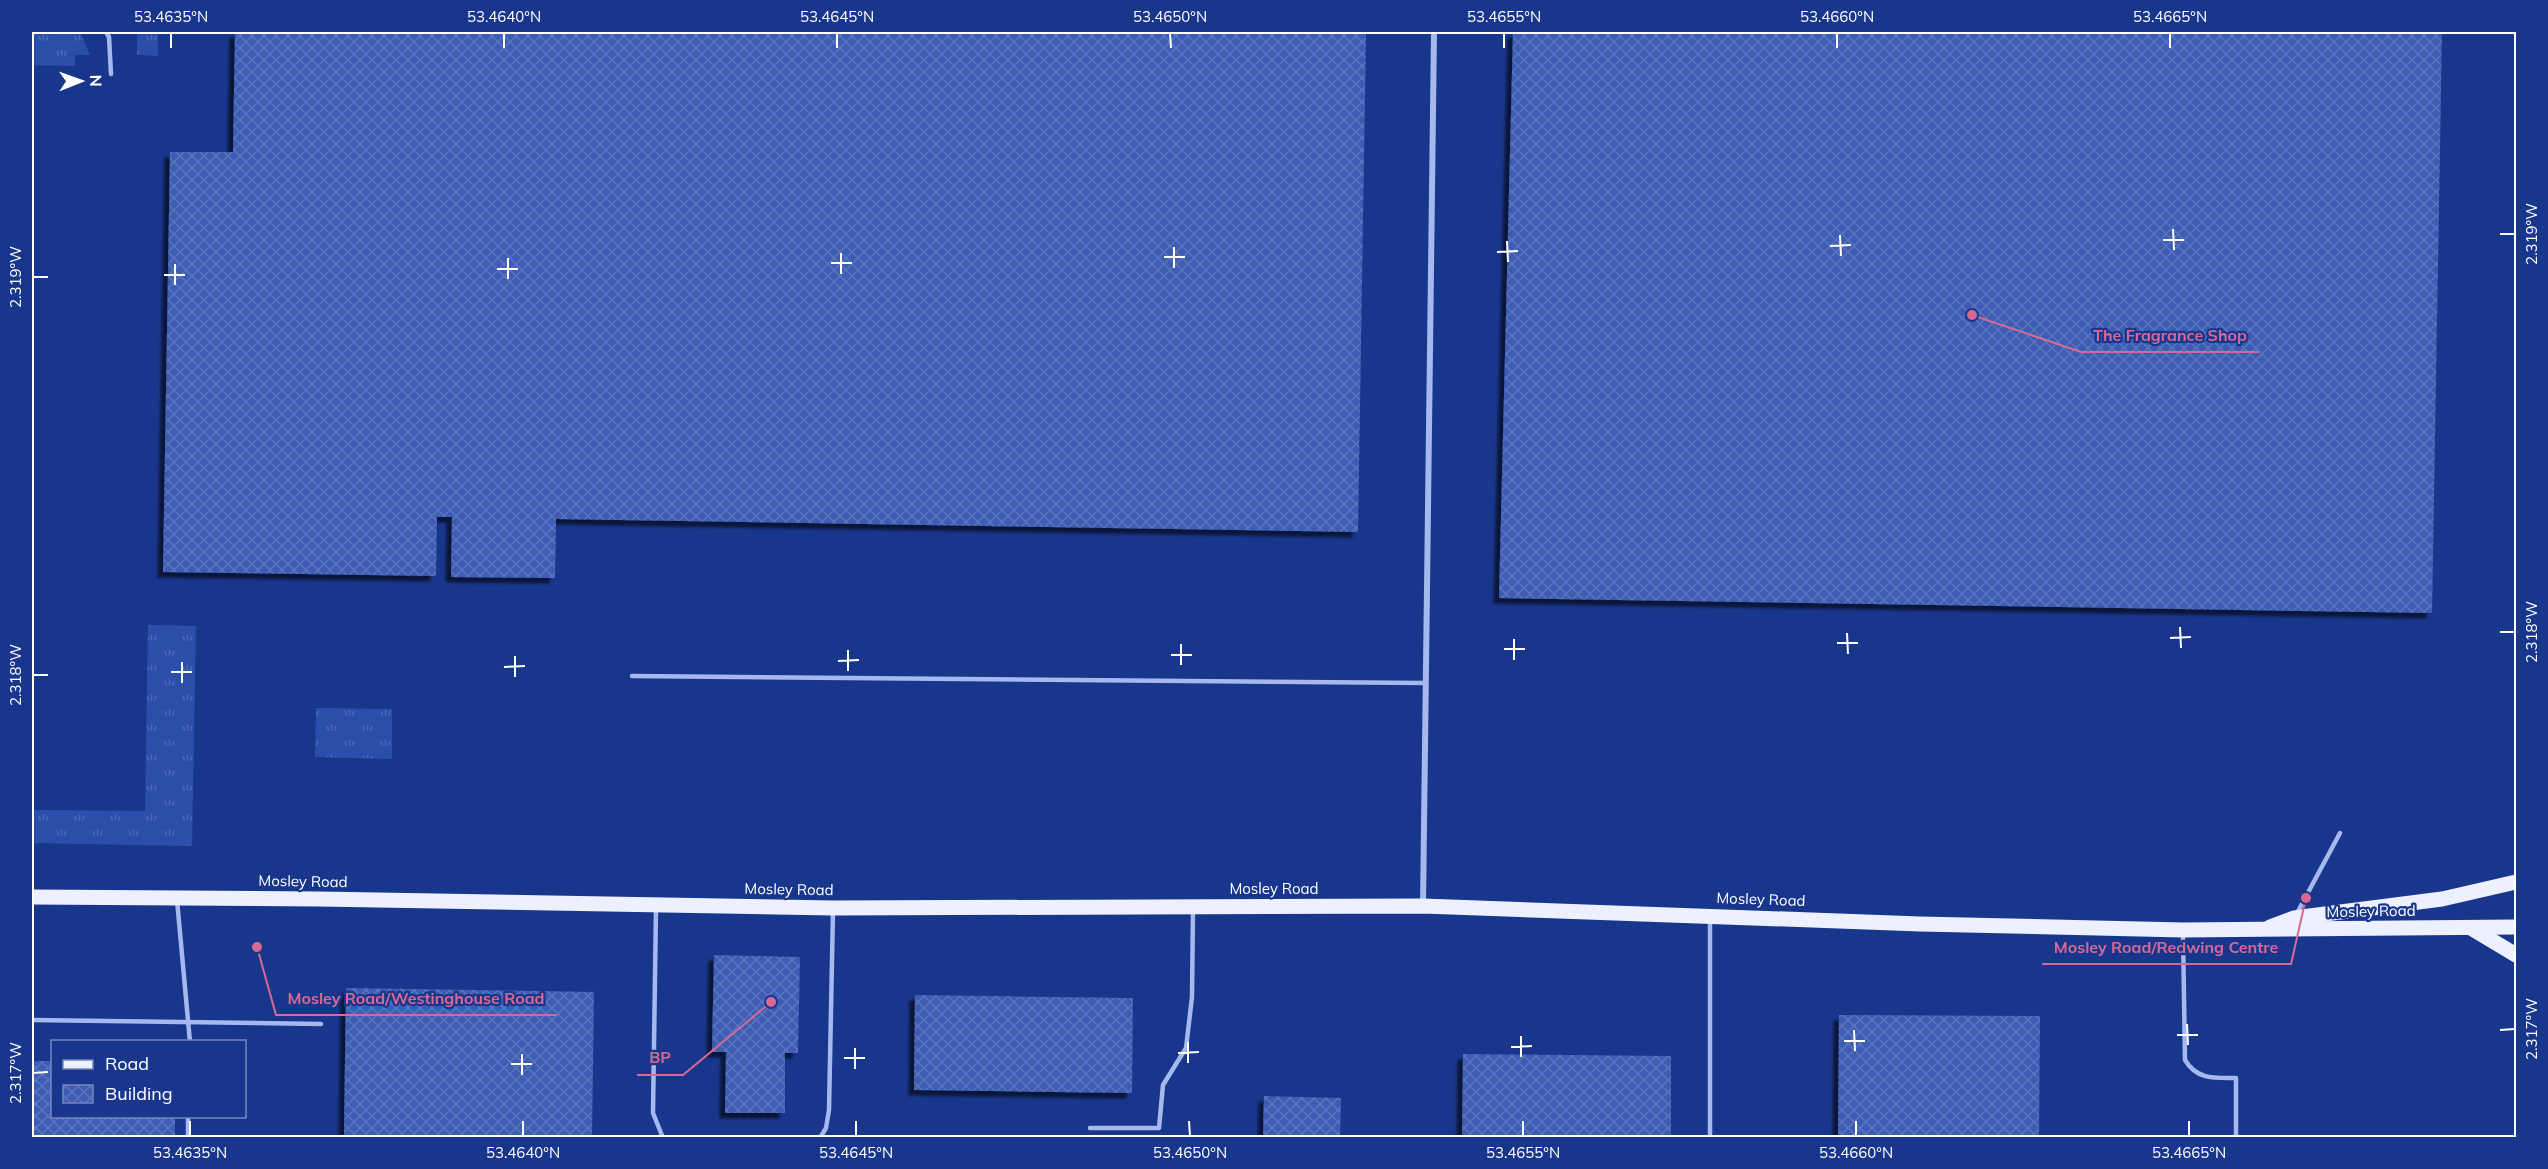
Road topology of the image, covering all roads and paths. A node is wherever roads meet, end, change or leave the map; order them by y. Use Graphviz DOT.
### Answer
graph roads {
  1 [pos="106,32"];
  2 [pos="1434,32"];
  3 [pos="111,74"];
  4 [pos="632,676"];
  5 [pos="1425,683"];
  6 [pos="2340,833"];
  7 [pos="2517,882"];
  8 [pos="32,897"];
  9 [pos="177,897"];
  10 [pos="656,905"];
  11 [pos="1194,906"];
  12 [pos="1423,906"];
  13 [pos="833,908"];
  14 [pos="1710,915"];
  15 [pos="2294,918"];
  16 [pos="2517,927"];
  17 [pos="2471,928"];
  18 [pos="2183,930"];
  19 [pos="2259,931"];
  20 [pos="2517,956"];
  21 [pos="32,1020"];
  22 [pos="190,1022"];
  23 [pos="321,1024"];
  24 [pos="189,1040"];
  25 [pos="188,1118"];
  26 [pos="1090,1128"];
  27 [pos="188,1137"];
  28 [pos="663,1137"];
  29 [pos="820,1137"];
  30 [pos="1710,1137"];
  31 [pos="2236,1137"];
  1 -- 3 [label="lane"];
  2 -- 5 [label="street"];
  4 -- 5 [label="lane"];
  5 -- 12 [label="street"];
  6 -- 15 [label="lane"];
  7 -- 15 [label="main road"];
  8 -- 9 [label="main road, Mosley Road"];
  9 -- 10 [label="main road, Mosley Road"];
  9 -- 22 [label="lane"];
  10 -- 13 [label="main road, Mosley Road"];
  10 -- 28 [label="lane"];
  11 -- 12 [label="main road, Mosley Road"];
  11 -- 13 [label="main road, Mosley Road"];
  11 -- 26 [label="lane"];
  12 -- 14 [label="main road, Mosley Road"];
  13 -- 29 [label="lane"];
  14 -- 18 [label="main road, Mosley Road"];
  14 -- 30 [label="lane"];
  15 -- 19 [label="main road"];
  16 -- 17 [label="main road, Mosley Road"];
  17 -- 19 [label="main road, Mosley Road"];
  17 -- 20 [label="main road"];
  18 -- 19 [label="main road, Mosley Road"];
  18 -- 31 [label="lane"];
  21 -- 22 [label="lane"];
  22 -- 23 [label="lane"];
  22 -- 24 [label="lane"];
  25 -- 27 [label="lane"];
}
